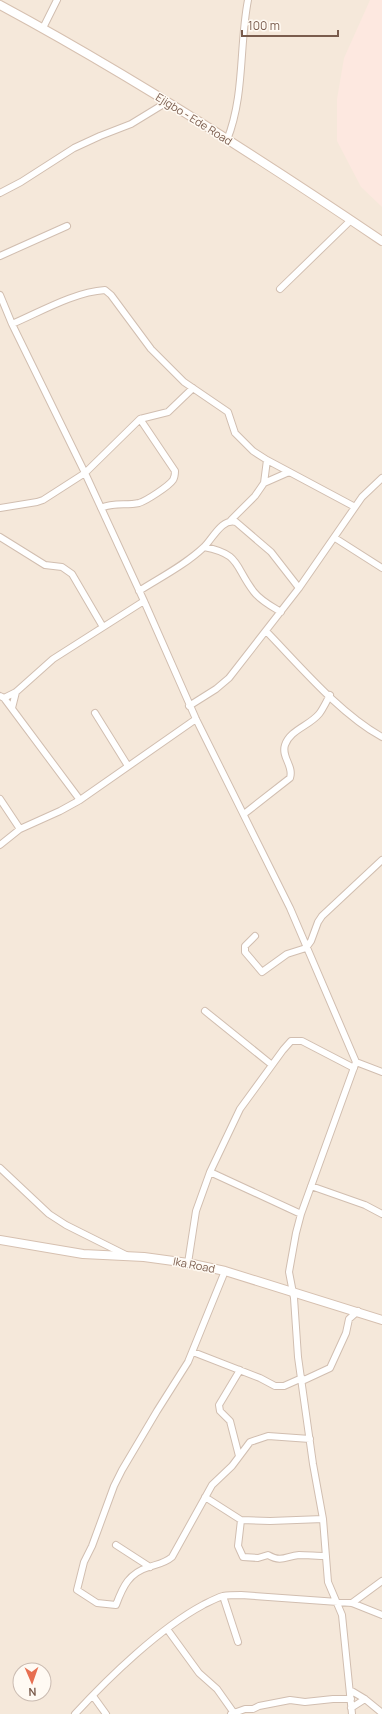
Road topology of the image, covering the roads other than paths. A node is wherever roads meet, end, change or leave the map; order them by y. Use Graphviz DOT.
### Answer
graph roads {
  1 [pos="57,0"];
  2 [pos="248,0"];
  3 [pos="0,5"];
  4 [pos="43,28"];
  5 [pos="167,102"];
  6 [pos="227,140"];
  7 [pos="0,193"];
  8 [pos="351,220"];
  9 [pos="67,226"];
  10 [pos="382,241"];
  11 [pos="0,256"];
  12 [pos="280,289"];
  13 [pos="0,295"];
  14 [pos="12,324"];
  15 [pos="193,388"];
  16 [pos="140,419"];
  17 [pos="267,460"];
  18 [pos="289,472"];
  19 [pos="85,473"];
  20 [pos="382,478"];
  21 [pos="264,483"];
  22 [pos="355,507"];
  23 [pos="0,508"];
  24 [pos="101,508"];
  25 [pos="231,520"];
  26 [pos="0,537"];
  27 [pos="335,538"];
  28 [pos="204,547"];
  29 [pos="382,568"];
  30 [pos="299,588"];
  31 [pos="139,591"];
  32 [pos="144,602"];
  33 [pos="281,612"];
  34 [pos="102,627"];
  35 [pos="266,631"];
  36 [pos="16,692"];
  37 [pos="330,696"];
  38 [pos="2,697"];
  39 [pos="189,706"];
  40 [pos="12,708"];
  41 [pos="95,713"];
  42 [pos="196,719"];
  43 [pos="382,737"];
  44 [pos="128,766"];
  45 [pos="0,799"];
  46 [pos="80,800"];
  47 [pos="244,814"];
  48 [pos="20,829"];
  49 [pos="0,845"];
  50 [pos="382,860"];
  51 [pos="255,936"];
  52 [pos="306,948"];
  53 [pos="204,1012"];
  54 [pos="272,1065"];
  55 [pos="355,1065"];
  56 [pos="382,1072"];
  57 [pos="0,1168"];
  58 [pos="210,1172"];
  59 [pos="311,1186"];
  60 [pos="301,1214"];
  61 [pos="382,1214"];
  62 [pos="0,1240"];
  63 [pos="129,1257"];
  64 [pos="188,1263"];
  65 [pos="225,1271"];
  66 [pos="292,1292"];
  67 [pos="358,1311"];
  68 [pos="382,1320"];
  69 [pos="193,1352"];
  70 [pos="240,1370"];
  71 [pos="302,1380"];
  72 [pos="310,1439"];
  73 [pos="239,1456"];
  74 [pos="206,1496"];
  75 [pos="323,1519"];
  76 [pos="241,1520"];
  77 [pos="116,1545"];
  78 [pos="326,1556"];
  79 [pos="150,1567"];
  80 [pos="382,1581"];
  81 [pos="223,1596"];
  82 [pos="337,1602"];
  83 [pos="352,1603"];
  84 [pos="382,1615"];
  85 [pos="167,1629"];
  86 [pos="238,1642"];
  87 [pos="350,1690"];
  88 [pos="93,1696"];
  89 [pos="350,1699"];
  90 [pos="365,1699"];
  91 [pos="352,1711"];
  92 [pos="232,1713"];
  93 [pos="382,1713"];
  94 [pos="75,1714"];
  95 [pos="106,1714"];
  1 -- 4 [label="street"];
  2 -- 6 [label="street"];
  3 -- 4 [label="main road, Ejigbo - Ede Road"];
  4 -- 5 [label="main road, Ejigbo - Ede Road"];
  5 -- 6 [label="main road, Ejigbo - Ede Road"];
  5 -- 7 [label="street"];
  6 -- 8 [label="main road, Ejigbo - Ede Road"];
  8 -- 10 [label="main road, Ejigbo - Ede Road"];
  8 -- 12 [label="street"];
  9 -- 11 [label="street"];
  13 -- 14 [label="street"];
  14 -- 15 [label="street"];
  14 -- 19 [label="street"];
  15 -- 16 [label="street"];
  15 -- 17 [label="street"];
  16 -- 19 [label="street"];
  16 -- 24 [label="street"];
  17 -- 18 [label="street"];
  17 -- 21 [label="street"];
  18 -- 21 [label="street"];
  18 -- 22 [label="street"];
  19 -- 23 [label="street"];
  19 -- 24 [label="street"];
  20 -- 22 [label="street"];
  21 -- 25 [label="street"];
  22 -- 27 [label="street"];
  24 -- 31 [label="street"];
  25 -- 28 [label="street"];
  25 -- 30 [label="street"];
  26 -- 34 [label="street"];
  27 -- 29 [label="street"];
  27 -- 30 [label="street"];
  28 -- 31 [label="street"];
  28 -- 33 [label="street"];
  30 -- 33 [label="street"];
  31 -- 32 [label="street"];
  32 -- 34 [label="street"];
  32 -- 39 [label="street"];
  33 -- 35 [label="street"];
  34 -- 36 [label="street"];
  35 -- 37 [label="street"];
  35 -- 39 [label="street"];
  36 -- 38 [label="street"];
  36 -- 40 [label="street"];
  37 -- 43 [label="street"];
  37 -- 47 [label="street"];
  38 -- 40 [label="street"];
  39 -- 42 [label="street"];
  40 -- 46 [label="street"];
  41 -- 44 [label="street"];
  42 -- 44 [label="street"];
  42 -- 47 [label="street"];
  44 -- 46 [label="street"];
  45 -- 48 [label="street"];
  46 -- 48 [label="street"];
  47 -- 52 [label="street"];
  48 -- 49 [label="street"];
  50 -- 52 [label="street"];
  51 -- 52 [label="street"];
  52 -- 55 [label="street"];
  53 -- 54 [label="street"];
  54 -- 55 [label="street"];
  54 -- 58 [label="street"];
  55 -- 56 [label="street"];
  55 -- 59 [label="street"];
  57 -- 63 [label="street"];
  58 -- 60 [label="street"];
  58 -- 64 [label="street"];
  59 -- 60 [label="street"];
  59 -- 61 [label="street"];
  60 -- 66 [label="street"];
  62 -- 63 [label="main road, Ika Road"];
  63 -- 64 [label="main road, Ika Road"];
  64 -- 65 [label="main road, Ika Road"];
  65 -- 66 [label="main road, Ika Road"];
  65 -- 69 [label="street"];
  66 -- 67 [label="main road, Ika Road"];
  66 -- 71 [label="street"];
  67 -- 68 [label="main road, Ika Road"];
  67 -- 71 [label="street"];
  69 -- 70 [label="street"];
  69 -- 79 [label="street"];
  70 -- 71 [label="street"];
  70 -- 73 [label="street"];
  71 -- 72 [label="street"];
  72 -- 73 [label="street"];
  72 -- 75 [label="street"];
  73 -- 74 [label="street"];
  74 -- 76 [label="street"];
  74 -- 79 [label="street"];
  75 -- 76 [label="street"];
  75 -- 78 [label="street"];
  76 -- 78 [label="street"];
  77 -- 79 [label="street"];
  78 -- 82 [label="street"];
  80 -- 83 [label="street"];
  81 -- 82 [label="street"];
  81 -- 85 [label="street"];
  81 -- 86 [label="street"];
  82 -- 83 [label="street"];
  82 -- 87 [label="street"];
  83 -- 84 [label="street"];
  85 -- 88 [label="street"];
  85 -- 92 [label="street"];
  87 -- 89 [label="street"];
  87 -- 90 [label="street"];
  88 -- 94 [label="street"];
  88 -- 95 [label="street"];
  89 -- 91 [label="street"];
  89 -- 92 [label="street"];
  90 -- 91 [label="street"];
  90 -- 93 [label="street"];
}
